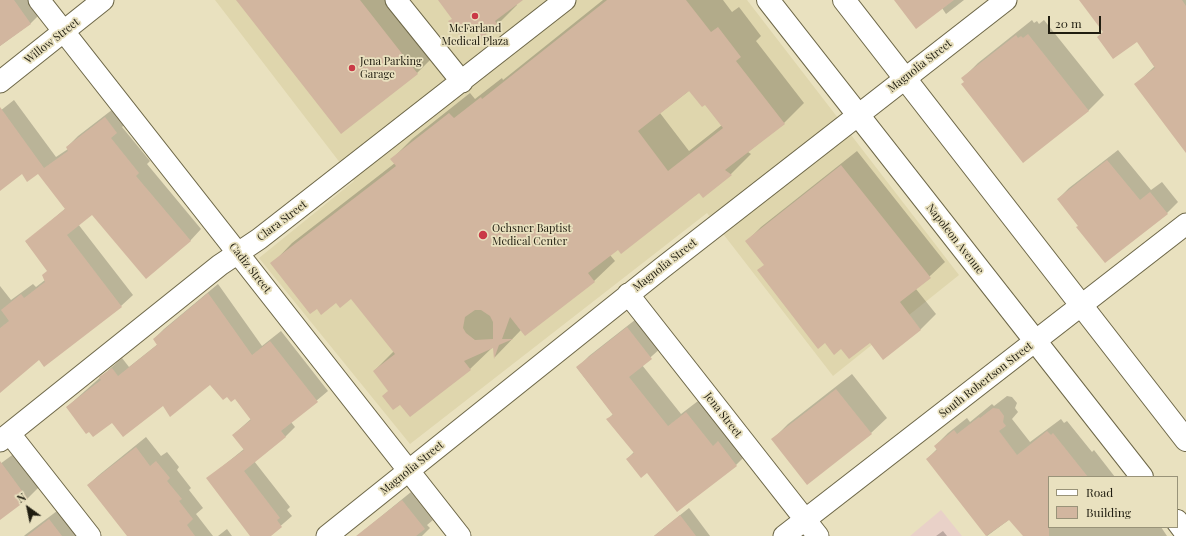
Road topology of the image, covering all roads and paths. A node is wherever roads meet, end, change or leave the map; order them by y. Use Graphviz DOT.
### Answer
graph roads {
  1 [pos="39,0"];
  2 [pos="103,0"];
  3 [pos="396,0"];
  4 [pos="564,0"];
  5 [pos="768,0"];
  6 [pos="844,0"];
  7 [pos="1006,0"];
  8 [pos="64,32"];
  9 [pos="904,78"];
  10 [pos="0,82"];
  11 [pos="462,82"];
  12 [pos="858,114"];
  13 [pos="1186,224"];
  14 [pos="238,253"];
  15 [pos="628,294"];
  16 [pos="1082,306"];
  17 [pos="1036,342"];
  18 [pos="5,437"];
  19 [pos="1186,440"];
  20 [pos="410,470"];
  21 [pos="1141,476"];
  22 [pos="805,520"];
  23 [pos="1178,522"];
  24 [pos="1186,533"];
  25 [pos="90,536"];
  26 [pos="327,536"];
  27 [pos="460,536"];
  28 [pos="784,536"];
  29 [pos="818,536"];
  1 -- 8 [label="street, Cadiz Street"];
  2 -- 8 [label="street, Willow Street"];
  3 -- 11 [label="street"];
  4 -- 11 [label="street, Clara Street"];
  5 -- 12 [label="main road, Napoleon Avenue"];
  6 -- 9 [label="main road"];
  7 -- 9 [label="street, Magnolia Street"];
  8 -- 10 [label="street, Willow Street"];
  8 -- 14 [label="street, Cadiz Street"];
  9 -- 12 [label="street, Magnolia Street"];
  9 -- 16 [label="main road"];
  11 -- 14 [label="street, Clara Street"];
  12 -- 15 [label="street, Magnolia Street"];
  12 -- 17 [label="main road, Napoleon Avenue"];
  13 -- 16 [label="street, South Robertson Street"];
  14 -- 18 [label="street, Clara Street"];
  14 -- 20 [label="street, Cadiz Street"];
  15 -- 20 [label="street, Magnolia Street"];
  15 -- 22 [label="street, Jena Street"];
  16 -- 17 [label="street, South Robertson Street"];
  16 -- 19 [label="main road"];
  17 -- 21 [label="main road, Napoleon Avenue"];
  17 -- 22 [label="street, South Robertson Street"];
  18 -- 25 [label="street"];
  20 -- 26 [label="street, Magnolia Street"];
  20 -- 27 [label="street, Cadiz Street"];
  22 -- 28 [label="street, South Robertson Street"];
  22 -- 29 [label="street, Jena Street"];
  23 -- 24 [label="main road"];
}
